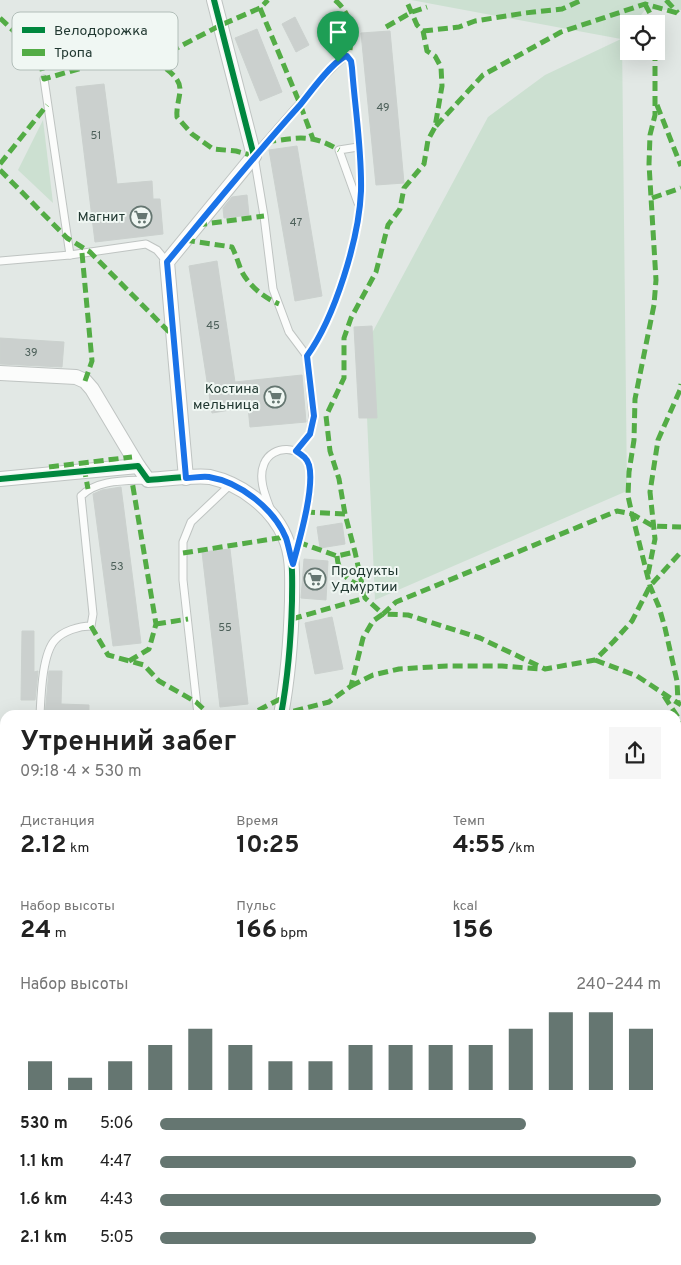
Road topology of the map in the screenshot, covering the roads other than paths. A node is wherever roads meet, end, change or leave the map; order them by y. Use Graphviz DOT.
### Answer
graph roads {
  1 [pos="214,0"];
  2 [pos="44,79"];
  3 [pos="358,148"];
  4 [pos="254,156"];
  5 [pos="360,207"];
  6 [pos="70,255"];
  7 [pos="0,261"];
  8 [pos="167,262"];
  9 [pos="307,356"];
  10 [pos="0,373"];
  11 [pos="296,451"];
  12 [pos="138,466"];
  13 [pos="186,478"];
  14 [pos="0,479"];
  15 [pos="148,480"];
  16 [pos="231,484"];
  17 [pos="273,518"];
  18 [pos="293,564"];
  19 [pos="40,710"];
  20 [pos="197,710"];
  21 [pos="282,710"];
  1 -- 4 [label="street"];
  2 -- 6 [label="lane"];
  3 -- 4 [label="lane"];
  3 -- 5 [label="lane"];
  3 -- 5 [label="lane"];
  4 -- 8 [label="street"];
  4 -- 9 [label="lane"];
  5 -- 9 [label="lane"];
  6 -- 7 [label="lane"];
  6 -- 8 [label="lane"];
  8 -- 13 [label="street"];
  9 -- 11 [label="lane"];
  10 -- 12 [label="street"];
  11 -- 17 [label="lane"];
  11 -- 18 [label="lane"];
  12 -- 14 [label="street"];
  12 -- 15 [label="street"];
  13 -- 15 [label="street"];
  13 -- 16 [label="street"];
  15 -- 19 [label="lane"];
  16 -- 17 [label="street"];
  16 -- 20 [label="lane"];
  17 -- 18 [label="street"];
  18 -- 21 [label="street"];
}
